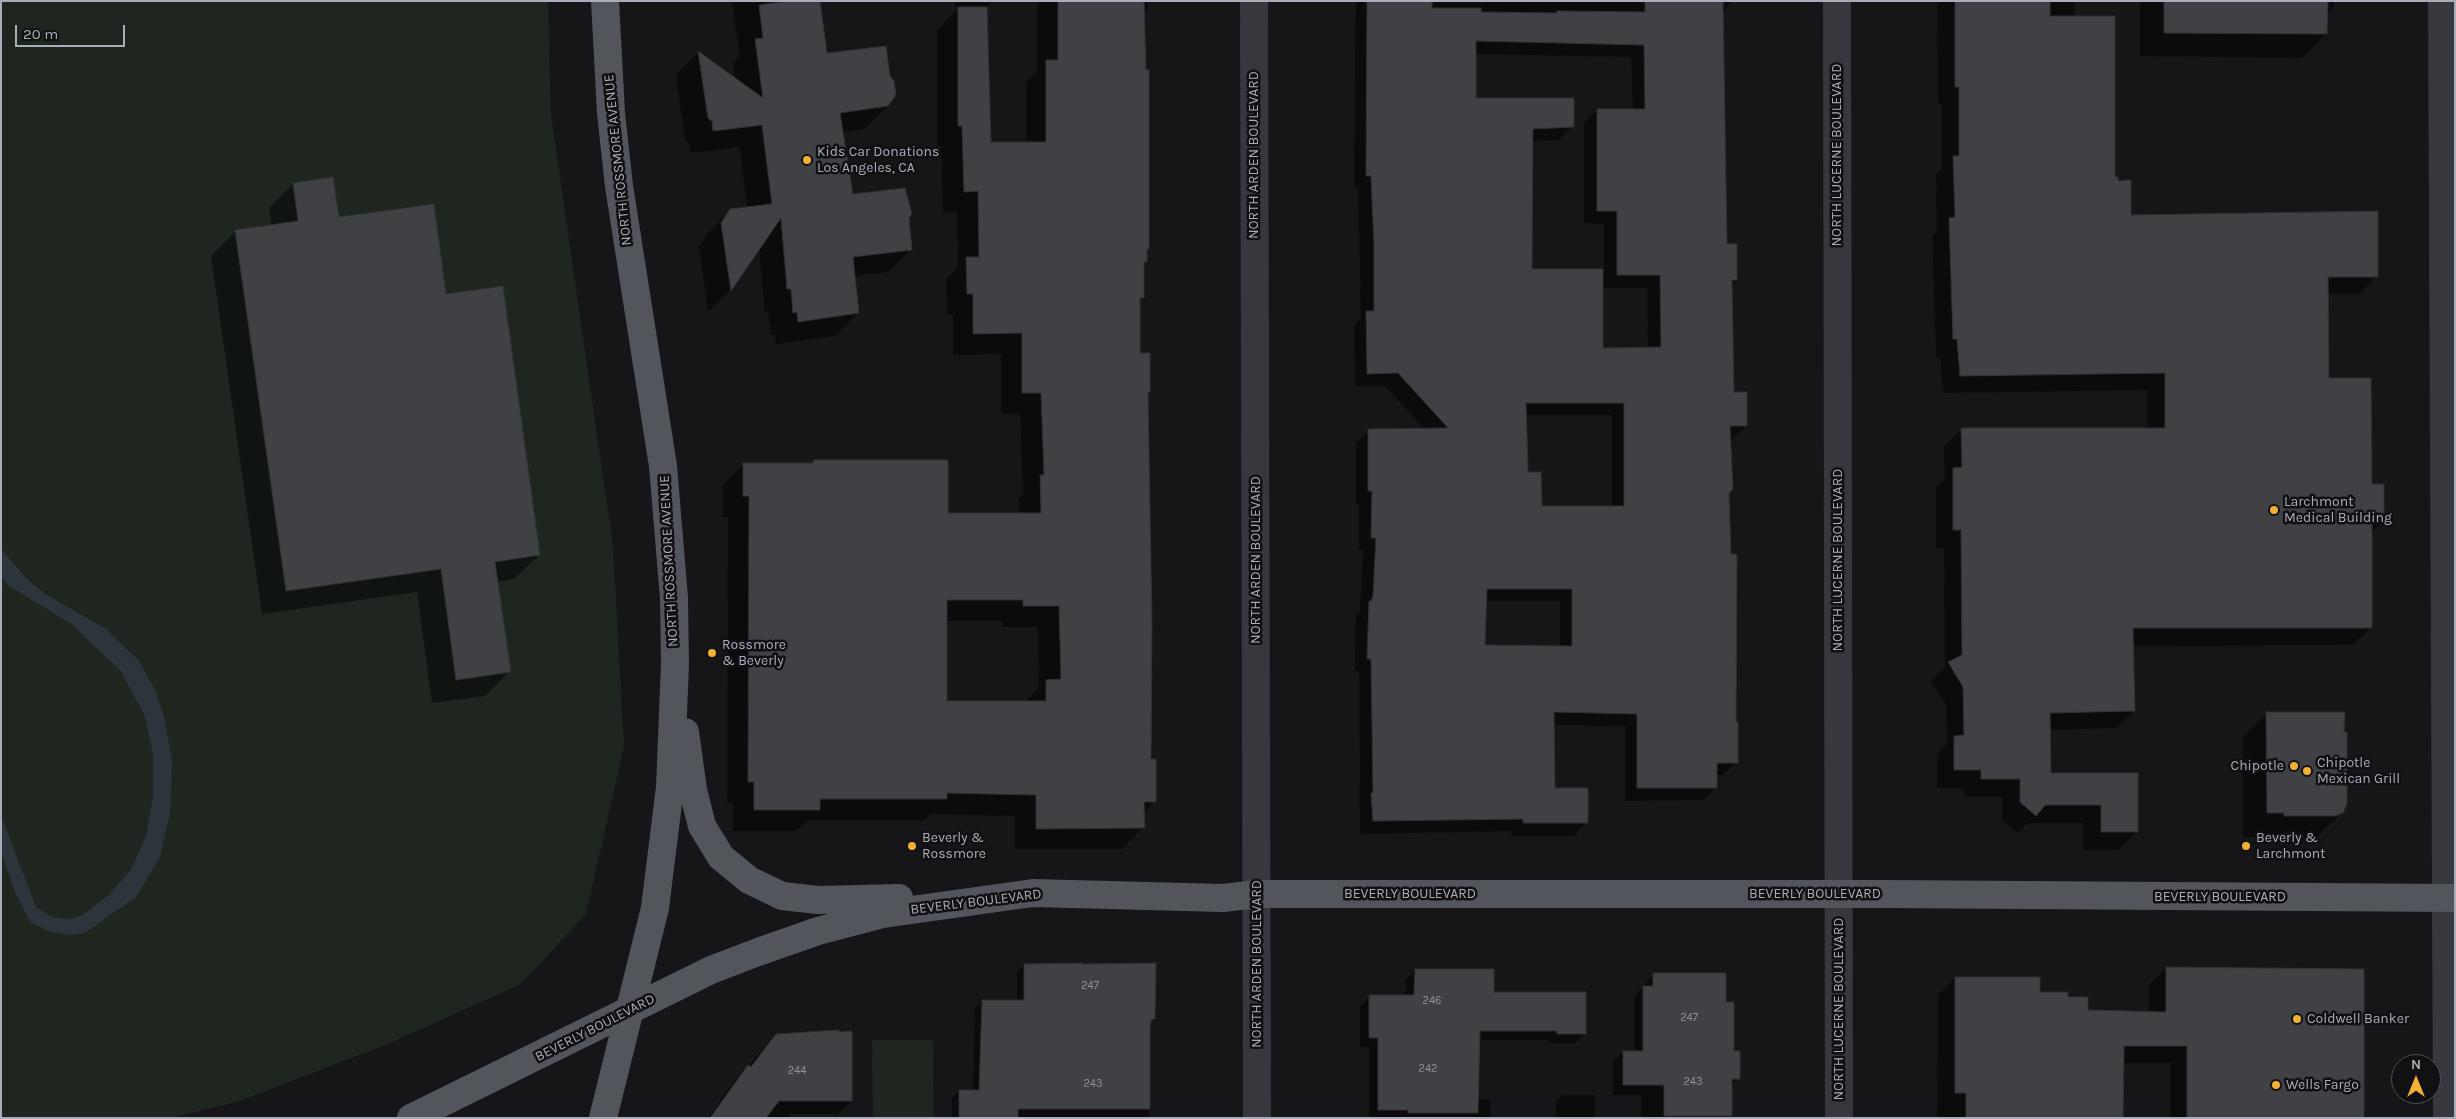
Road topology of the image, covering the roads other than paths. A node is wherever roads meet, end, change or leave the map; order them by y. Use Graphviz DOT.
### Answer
graph roads {
  1 [pos="606,1"];
  2 [pos="1254,1"];
  3 [pos="1837,1"];
  4 [pos="2442,1"];
  5 [pos="675,664"];
  6 [pos="1033,893"];
  7 [pos="1256,894"];
  8 [pos="1839,894"];
  9 [pos="2450,898"];
  10 [pos="628,1012"];
  11 [pos="411,1118"];
  12 [pos="603,1118"];
  13 [pos="1257,1118"];
  14 [pos="1839,1118"];
  15 [pos="2448,1118"];
  1 -- 5 [label="main road, NORTH ROSSMORE AVENUE"];
  2 -- 7 [label="street, NORTH ARDEN BOULEVARD"];
  3 -- 8 [label="street, NORTH LUCERNE BOULEVARD"];
  4 -- 9 [label="street"];
  5 -- 6 [label="main road"];
  5 -- 10 [label="main road, NORTH ROSSMORE AVENUE"];
  6 -- 7 [label="main road, BEVERLY BOULEVARD"];
  6 -- 10 [label="main road, BEVERLY BOULEVARD"];
  7 -- 8 [label="main road, BEVERLY BOULEVARD"];
  7 -- 13 [label="street, NORTH ARDEN BOULEVARD"];
  8 -- 9 [label="main road, BEVERLY BOULEVARD"];
  8 -- 14 [label="street, NORTH LUCERNE BOULEVARD"];
  9 -- 15 [label="street"];
  10 -- 11 [label="main road, BEVERLY BOULEVARD"];
  10 -- 12 [label="main road, NORTH ROSSMORE AVENUE"];
}
